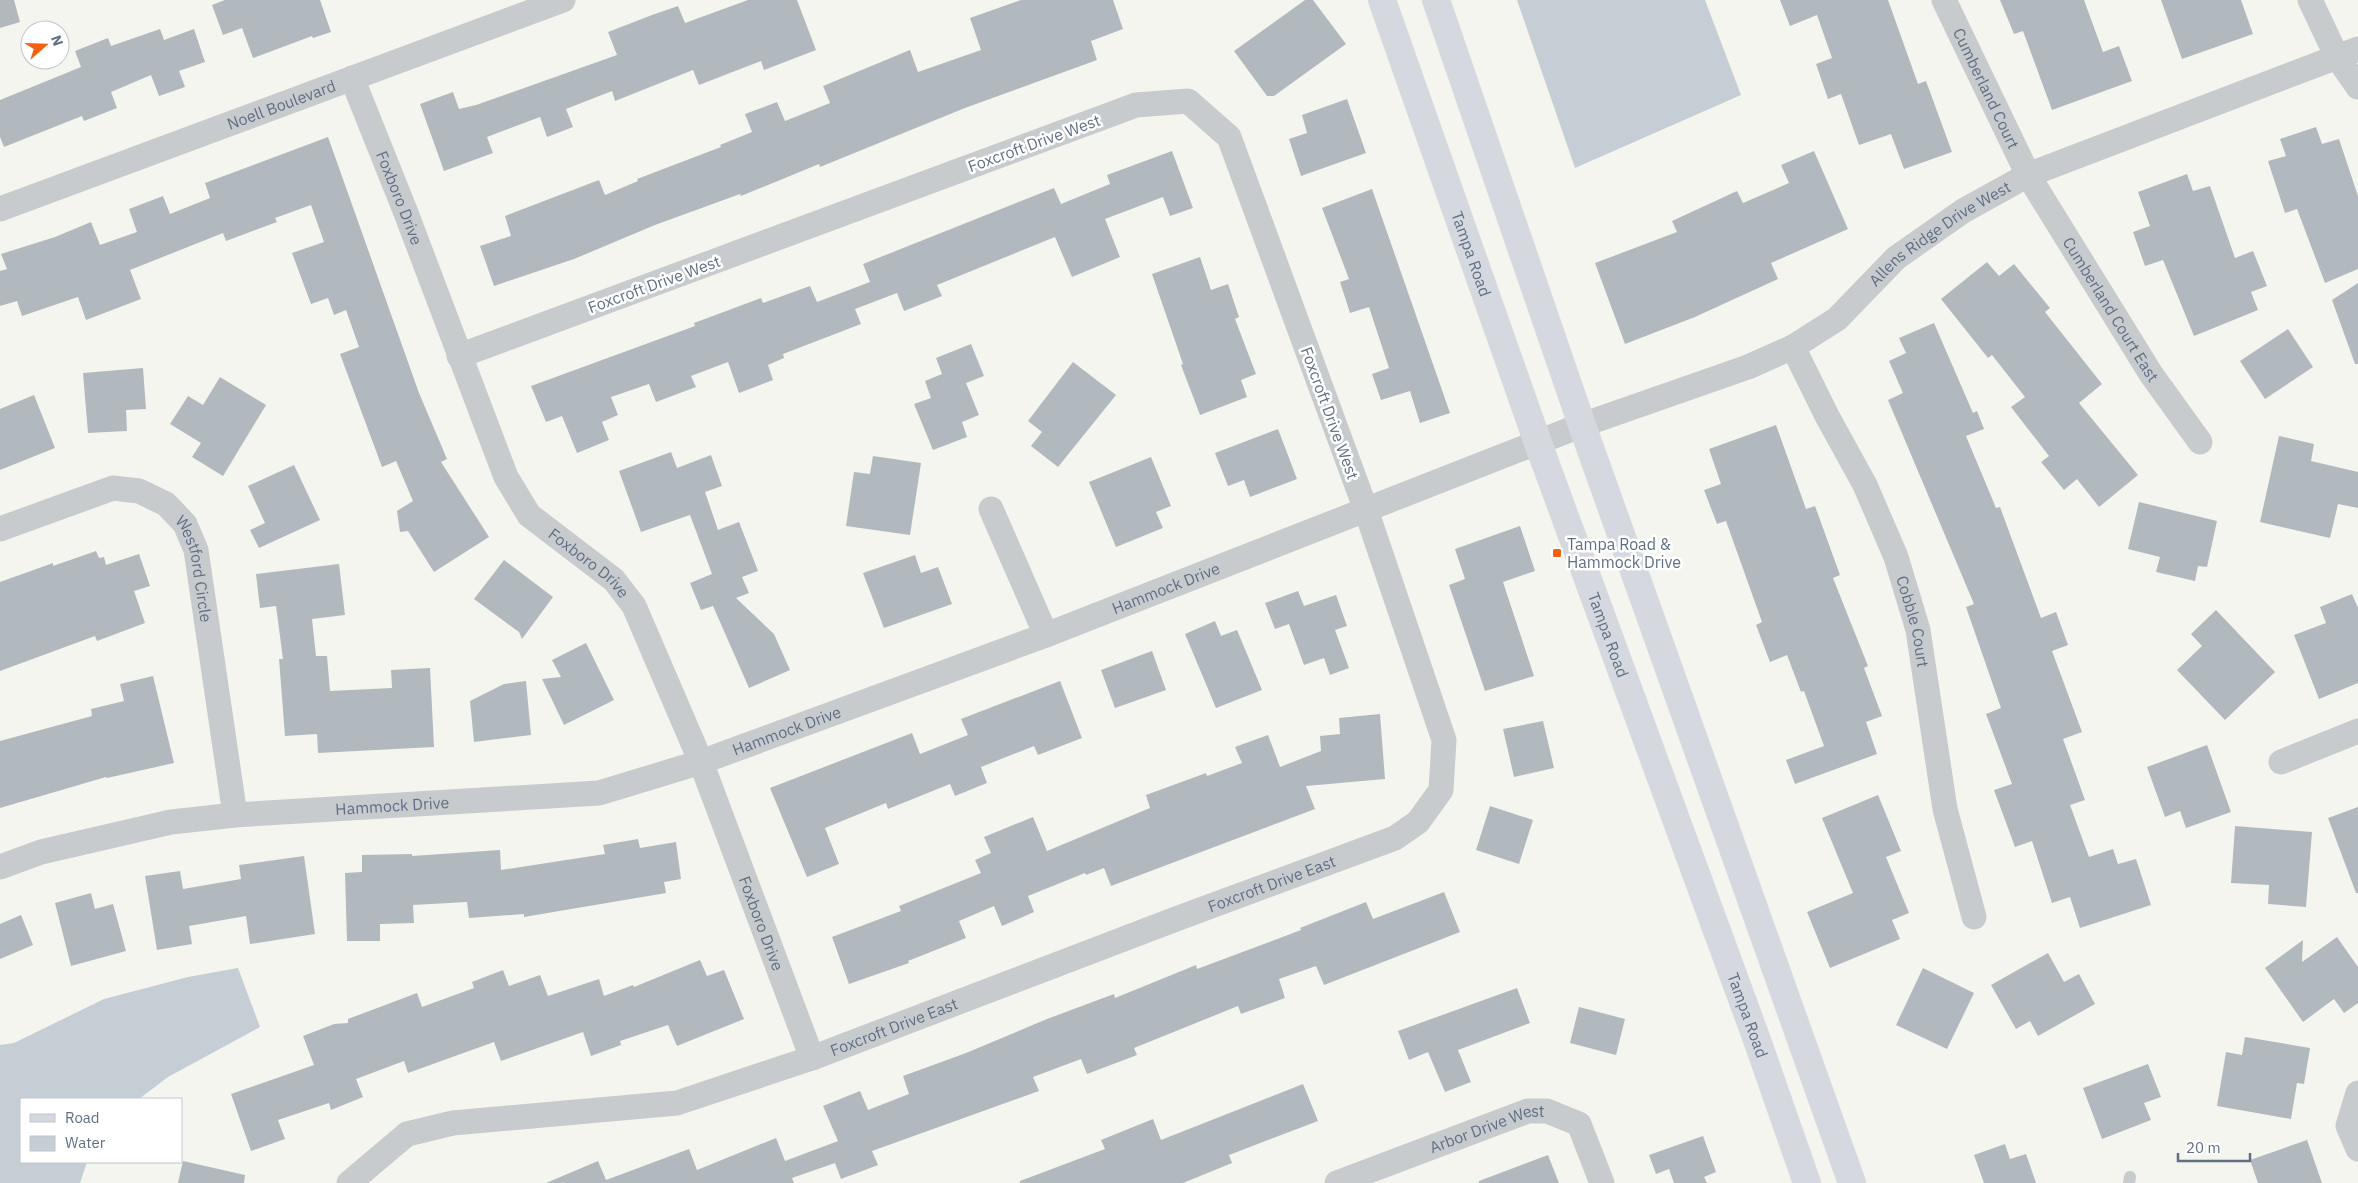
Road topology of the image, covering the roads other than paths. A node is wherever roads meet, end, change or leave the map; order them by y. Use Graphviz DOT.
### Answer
graph roads {
  1 [pos="563,0"];
  2 [pos="1382,0"];
  3 [pos="1436,0"];
  4 [pos="1944,0"];
  5 [pos="2310,0"];
  6 [pos="2347,53"];
  7 [pos="352,78"];
  8 [pos="2358,87"];
  9 [pos="2028,175"];
  10 [pos="0,209"];
  11 [pos="1793,347"];
  12 [pos="459,356"];
  13 [pos="1582,425"];
  14 [pos="2200,442"];
  15 [pos="1538,443"];
  16 [pos="991,509"];
  17 [pos="1366,510"];
  18 [pos="0,529"];
  19 [pos="1046,635"];
  20 [pos="2358,731"];
  21 [pos="701,762"];
  22 [pos="2281,762"];
  23 [pos="235,815"];
  24 [pos="0,867"];
  25 [pos="1974,917"];
  26 [pos="812,1058"];
  27 [pos="2358,1093"];
  28 [pos="2358,1149"];
  29 [pos="349,1183"];
  30 [pos="1337,1183"];
  31 [pos="1602,1183"];
  32 [pos="1807,1183"];
  33 [pos="1852,1183"];
  1 -- 7 [label="street, Noell Boulevard"];
  2 -- 15 [label="main road, Tampa Road"];
  3 -- 13 [label="main road"];
  4 -- 9 [label="street, Cumberland Court"];
  5 -- 6 [label="street"];
  6 -- 8 [label="street"];
  6 -- 9 [label="street, Allens Ridge Drive West"];
  7 -- 10 [label="street, Noell Boulevard"];
  7 -- 12 [label="street, Foxboro Drive"];
  9 -- 11 [label="street, Allens Ridge Drive West"];
  9 -- 14 [label="street, Cumberland Court East"];
  11 -- 13 [label="street, Allens Ridge Drive West"];
  11 -- 25 [label="street, Cobble Court"];
  12 -- 17 [label="street, Foxcroft Drive West"];
  12 -- 21 [label="street, Foxboro Drive"];
  13 -- 15 [label="street, Allens Ridge Drive West"];
  13 -- 33 [label="main road"];
  15 -- 17 [label="street, Hammock Drive"];
  15 -- 32 [label="main road, Tampa Road"];
  16 -- 19 [label="street"];
  17 -- 19 [label="street, Hammock Drive"];
  17 -- 26 [label="street, Foxcroft Drive East"];
  18 -- 23 [label="street, Westford Circle"];
  19 -- 21 [label="street, Hammock Drive"];
  20 -- 22 [label="street"];
  21 -- 23 [label="street, Hammock Drive"];
  21 -- 26 [label="street, Foxboro Drive"];
  23 -- 24 [label="street, Hammock Drive"];
  26 -- 29 [label="street, Foxcroft Drive East"];
  27 -- 28 [label="street"];
  30 -- 31 [label="street, Arbor Drive West"];
}
